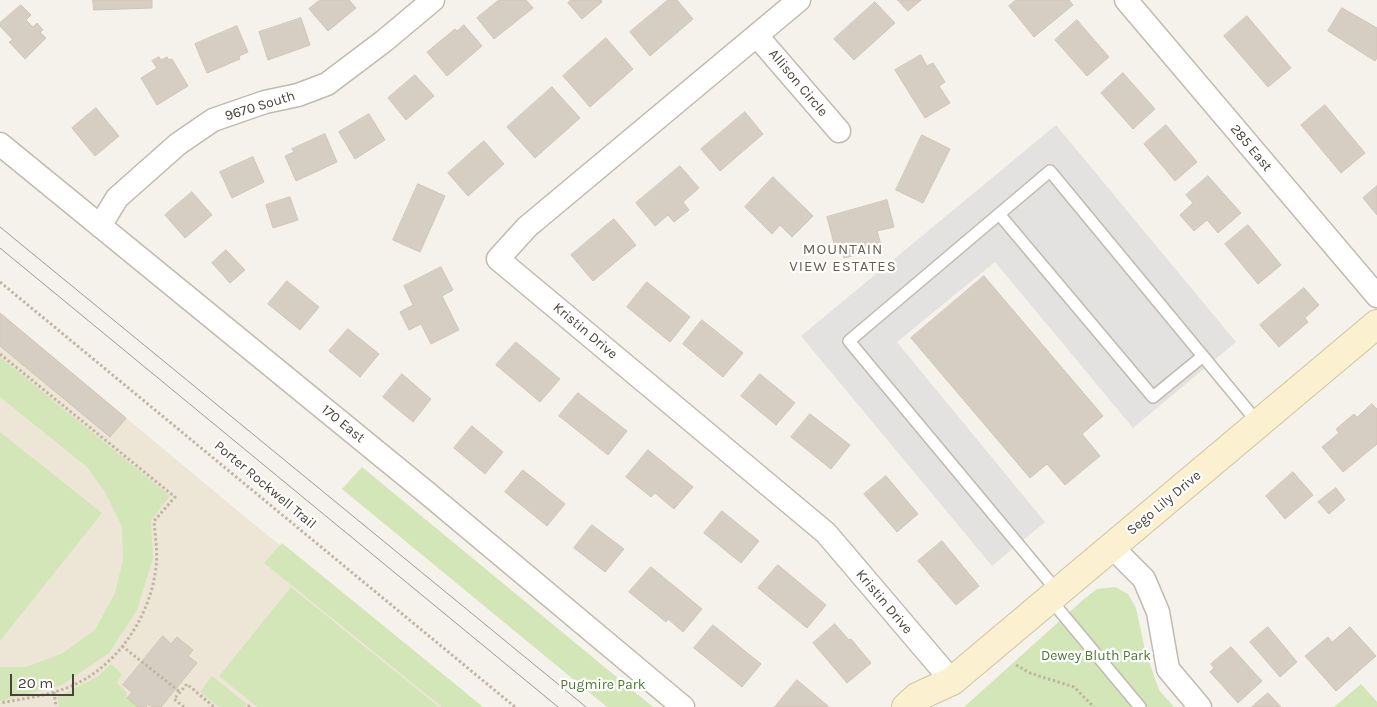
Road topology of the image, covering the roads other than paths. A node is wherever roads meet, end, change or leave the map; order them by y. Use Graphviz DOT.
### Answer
graph roads {
  1 [pos="433,0"];
  2 [pos="799,0"];
  3 [pos="1126,0"];
  4 [pos="757,36"];
  5 [pos="839,131"];
  6 [pos="0,144"];
  7 [pos="999,214"];
  8 [pos="100,226"];
  9 [pos="1377,296"];
  10 [pos="1377,324"];
  11 [pos="1203,356"];
  12 [pos="1259,424"];
  13 [pos="1112,547"];
  14 [pos="1054,596"];
  15 [pos="952,681"];
  16 [pos="683,707"];
  17 [pos="906,707"];
  18 [pos="936,707"];
  19 [pos="1140,707"];
  20 [pos="1200,707"];
  1 -- 8 [label="street, 9670 South"];
  2 -- 4 [label="street, Kristin Drive"];
  3 -- 9 [label="street, 285 East"];
  4 -- 5 [label="street, Allison Circle"];
  4 -- 15 [label="street, Kristin Drive"];
  6 -- 8 [label="street, 170 East"];
  7 -- 11 [label="lane"];
  7 -- 11 [label="lane"];
  7 -- 14 [label="lane"];
  8 -- 16 [label="street, 170 East"];
  10 -- 12 [label="main road, Sego Lily Drive"];
  11 -- 12 [label="lane"];
  12 -- 13 [label="main road, Sego Lily Drive"];
  13 -- 14 [label="main road, Sego Lily Drive"];
  13 -- 20 [label="street"];
  14 -- 15 [label="main road, Sego Lily Drive"];
  14 -- 19 [label="lane"];
  15 -- 17 [label="main road, Sego Lily Drive"];
  15 -- 18 [label="main road, Sego Lily Drive"];
}
